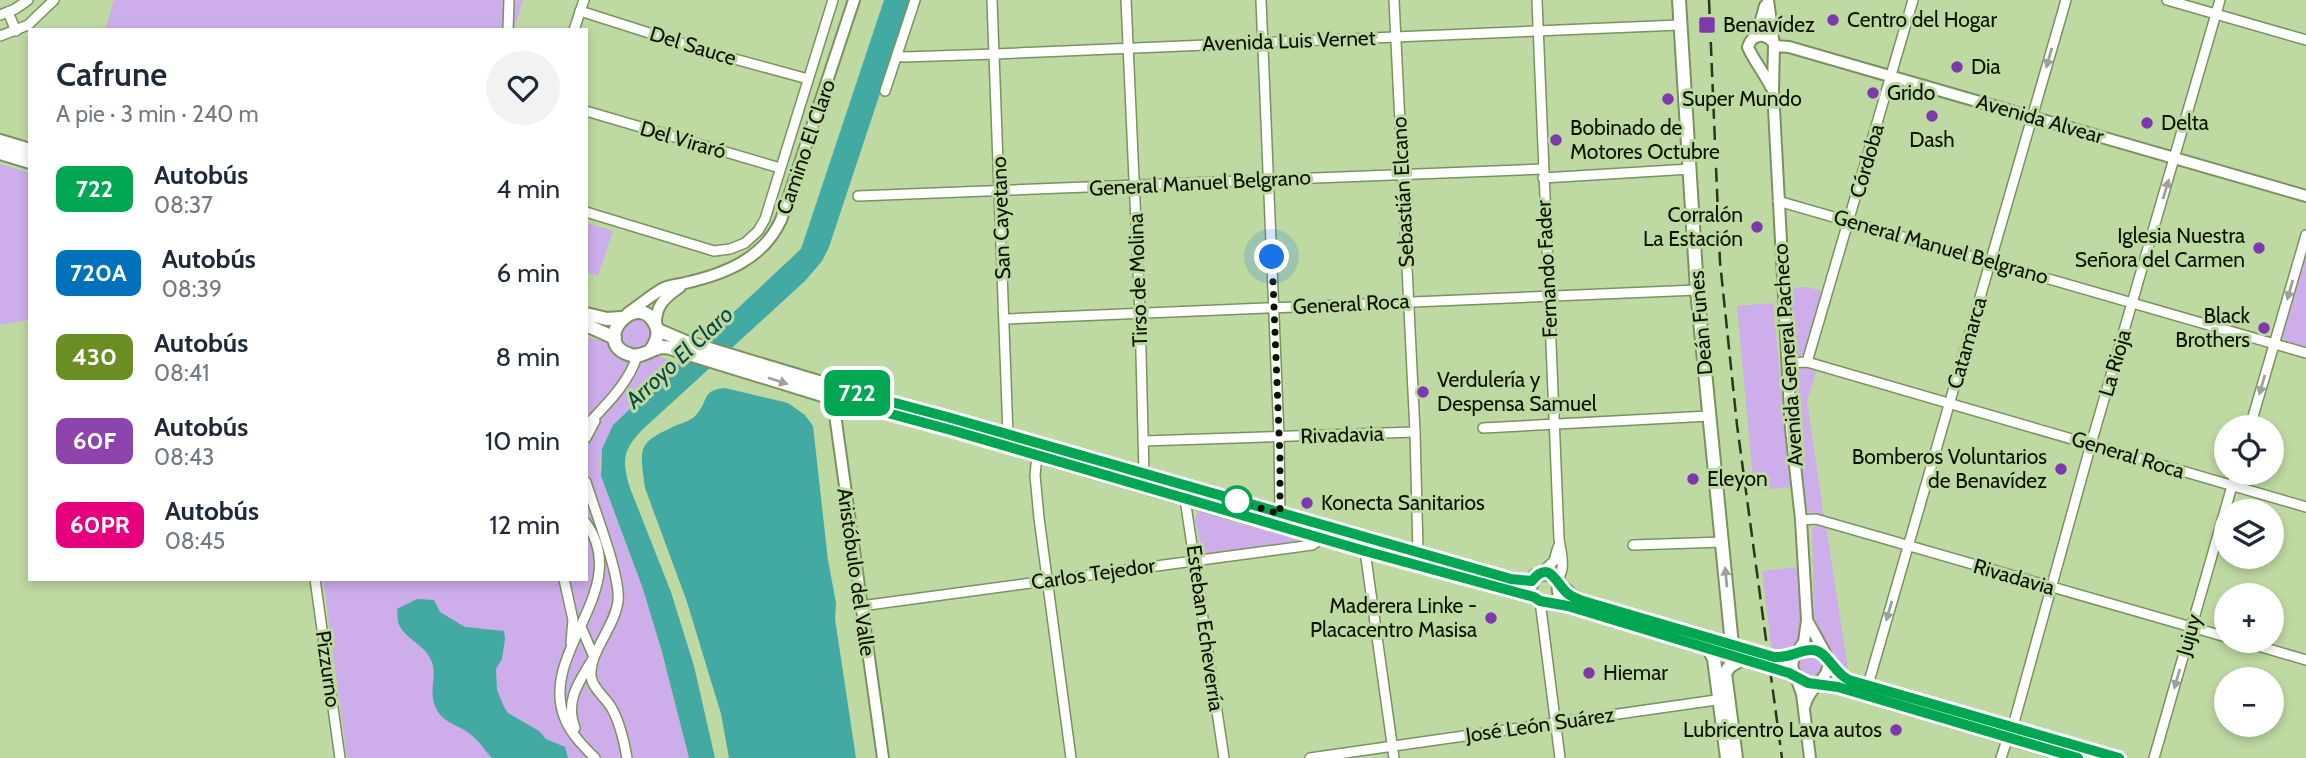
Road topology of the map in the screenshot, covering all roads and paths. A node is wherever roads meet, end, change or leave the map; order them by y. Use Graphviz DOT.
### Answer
graph roads {
  1 [pos="28,0"];
  2 [pos="54,0"];
  3 [pos="509,0"];
  4 [pos="583,0"];
  5 [pos="833,0"];
  6 [pos="854,0"];
  7 [pos="915,0"];
  8 [pos="992,0"];
  9 [pos="1126,0"];
  10 [pos="1261,0"];
  11 [pos="1394,0"];
  12 [pos="1537,0"];
  13 [pos="1679,0"];
  14 [pos="1767,0"];
  15 [pos="1913,0"];
  16 [pos="2066,0"];
  17 [pos="2167,0"];
  18 [pos="2220,0"];
  19 [pos="580,11"];
  20 [pos="8,12"];
  21 [pos="2216,14"];
  22 [pos="1680,25"];
  23 [pos="508,28"];
  24 [pos="575,28"];
  25 [pos="20,29"];
  26 [pos="1538,30"];
  27 [pos="0,36"];
  28 [pos="1395,36"];
  29 [pos="1756,37"];
  30 [pos="2306,40"];
  31 [pos="1261,42"];
  32 [pos="1773,46"];
  33 [pos="1128,48"];
  34 [pos="995,54"];
  35 [pos="897,56"];
  36 [pos="1757,60"];
  37 [pos="1891,76"];
  38 [pos="808,79"];
  39 [pos="1773,89"];
  40 [pos="885,91"];
  41 [pos="588,112"];
  42 [pos="2033,117"];
  43 [pos="0,141"];
  44 [pos="28,149"];
  45 [pos="0,153"];
  46 [pos="2175,158"];
  47 [pos="28,161"];
  48 [pos="780,168"];
  49 [pos="1690,169"];
  50 [pos="1403,174"];
  51 [pos="1543,174"];
  52 [pos="1268,180"];
  53 [pos="1134,186"];
  54 [pos="1000,192"];
  55 [pos="858,196"];
  56 [pos="2306,197"];
  57 [pos="1778,201"];
  58 [pos="588,213"];
  59 [pos="1850,221"];
  60 [pos="2306,235"];
  61 [pos="1991,262"];
  62 [pos="685,284"];
  63 [pos="1697,290"];
  64 [pos="1549,297"];
  65 [pos="1408,301"];
  66 [pos="2132,302"];
  67 [pos="1274,308"];
  68 [pos="1140,313"];
  69 [pos="588,314"];
  70 [pos="624,316"];
  71 [pos="1005,319"];
  72 [pos="588,326"];
  73 [pos="657,327"];
  74 [pos="615,338"];
  75 [pos="2274,344"];
  76 [pos="682,346"];
  77 [pos="650,351"];
  78 [pos="2306,353"];
  79 [pos="637,356"];
  80 [pos="1807,362"];
  81 [pos="1788,363"];
  82 [pos="832,392"];
  83 [pos="1949,403"];
  84 [pos="600,411"];
  85 [pos="2253,415"];
  86 [pos="1709,416"];
  87 [pos="588,424"];
  88 [pos="1554,426"];
  89 [pos="1483,428"];
  90 [pos="1415,432"];
  91 [pos="588,434"];
  92 [pos="1008,435"];
  93 [pos="1279,436"];
  94 [pos="1144,441"];
  95 [pos="2091,444"];
  96 [pos="1037,456"];
  97 [pos="1144,475"];
  98 [pos="2232,486"];
  99 [pos="588,488"];
  100 [pos="1185,499"];
  101 [pos="2306,507"];
  102 [pos="1280,514"];
  103 [pos="1801,520"];
  104 [pos="588,526"];
  105 [pos="1322,538"];
  106 [pos="1559,539"];
  107 [pos="1723,542"];
  108 [pos="1633,545"];
  109 [pos="1908,545"];
  110 [pos="1365,551"];
  111 [pos="1418,552"];
  112 [pos="1195,559"];
  113 [pos="1536,577"];
  114 [pos="315,581"];
  115 [pos="564,581"];
  116 [pos="1047,582"];
  117 [pos="1559,582"];
  118 [pos="2051,588"];
  119 [pos="1541,600"];
  120 [pos="861,606"];
  121 [pos="1807,620"];
  122 [pos="581,627"];
  123 [pos="2192,627"];
  124 [pos="2214,633"];
  125 [pos="1732,645"];
  126 [pos="570,648"];
  127 [pos="1710,650"];
  128 [pos="2282,653"];
  129 [pos="1794,656"];
  130 [pos="594,657"];
  131 [pos="1740,660"];
  132 [pos="1829,660"];
  133 [pos="2306,660"];
  134 [pos="1797,677"];
  135 [pos="1817,684"];
  136 [pos="1868,685"];
  137 [pos="1723,699"];
  138 [pos="1804,711"];
  139 [pos="1555,722"];
  140 [pos="2010,732"];
  141 [pos="580,743"];
  142 [pos="1392,747"];
  143 [pos="340,758"];
  144 [pos="595,758"];
  145 [pos="627,758"];
  146 [pos="883,758"];
  147 [pos="1070,758"];
  148 [pos="1224,758"];
  149 [pos="1310,758"];
  150 [pos="1394,758"];
  151 [pos="1560,758"];
  152 [pos="1727,758"];
  153 [pos="1736,758"];
  154 [pos="1810,758"];
  155 [pos="2001,758"];
  156 [pos="2077,758"];
  157 [pos="2119,758"];
  158 [pos="2154,758"];
  1 -- 20 [label="street"];
  2 -- 25 [label="street"];
  3 -- 23 [label="street"];
  4 -- 19 [label="street"];
  5 -- 38 [label="street"];
  6 -- 62 [label="street, Camino El Claro"];
  7 -- 35 [label="street"];
  8 -- 34 [label="street, San Cayetano"];
  9 -- 33 [label="street, Tirso de Molina"];
  10 -- 31 [label="street"];
  11 -- 28 [label="street, Sebastián Elcano"];
  12 -- 26 [label="street, Fernando Fader"];
  13 -- 22 [label="main road, Deán Funes"];
  14 -- 29 [label="street"];
  14 -- 32 [label="street, Avenida General Pacheco"];
  15 -- 37 [label="street, Córdoba"];
  16 -- 42 [label="street, Catamarca, one-way"];
  17 -- 21 [label="street"];
  18 -- 21 [label="street, La Rioja"];
  19 -- 24 [label="street"];
  19 -- 38 [label="street, Del Sauce"];
  20 -- 25 [label="street"];
  21 -- 30 [label="street"];
  21 -- 46 [label="street, La Rioja"];
  22 -- 26 [label="street, Avenida Luis Vernet"];
  22 -- 49 [label="main road, Deán Funes"];
  25 -- 27 [label="street"];
  26 -- 28 [label="street, Avenida Luis Vernet"];
  26 -- 51 [label="street, Fernando Fader"];
  28 -- 31 [label="street, Avenida Luis Vernet"];
  28 -- 50 [label="street, Sebastián Elcano"];
  29 -- 32 [label="street"];
  29 -- 36 [label="street"];
  31 -- 33 [label="street, Avenida Luis Vernet"];
  31 -- 52 [label="street"];
  32 -- 36 [label="street"];
  32 -- 37 [label="street, Avenida Alvear"];
  32 -- 39 [label="street, Avenida General Pacheco"];
  33 -- 34 [label="street, Avenida Luis Vernet"];
  33 -- 53 [label="street, Tirso de Molina"];
  34 -- 35 [label="street, Avenida Luis Vernet"];
  34 -- 54 [label="street, San Cayetano"];
  35 -- 40 [label="street"];
  36 -- 39 [label="street, Avenida General Pacheco"];
  37 -- 42 [label="street, Avenida Alvear"];
  37 -- 59 [label="street, Córdoba"];
  38 -- 48 [label="street"];
  39 -- 57 [label="street, Avenida General Pacheco"];
  41 -- 48 [label="street, Del Viraró"];
  42 -- 46 [label="street, Avenida Alvear"];
  42 -- 61 [label="street, Catamarca"];
  43 -- 44 [label="main road"];
  45 -- 47 [label="main road"];
  46 -- 56 [label="street, Avenida Alvear"];
  66 -- 46 [label="street, La Rioja, one-way"];
  48 -- 58 [label="street"];
  49 -- 51 [label="street, General Manuel Belgrano"];
  49 -- 63 [label="main road, Deán Funes"];
  50 -- 51 [label="street, General Manuel Belgrano"];
  50 -- 52 [label="street, General Manuel Belgrano"];
  50 -- 65 [label="street, Sebastián Elcano"];
  51 -- 64 [label="street, Fernando Fader"];
  52 -- 53 [label="street, General Manuel Belgrano"];
  52 -- 67 [label="street"];
  53 -- 54 [label="street, General Manuel Belgrano"];
  53 -- 68 [label="street, Tirso de Molina"];
  54 -- 55 [label="street, General Manuel Belgrano"];
  54 -- 71 [label="street, San Cayetano"];
  57 -- 59 [label="street, General Manuel Belgrano"];
  57 -- 81 [label="street, Avenida General Pacheco"];
  59 -- 61 [label="street, General Manuel Belgrano"];
  59 -- 80 [label="street, Córdoba"];
  60 -- 75 [label="street, one-way"];
  61 -- 66 [label="street, General Manuel Belgrano"];
  61 -- 83 [label="street, Catamarca"];
  62 -- 70 [label="street, Camino El Claro"];
  62 -- 73 [label="street, Camino El Claro"];
  63 -- 64 [label="street, General Roca"];
  63 -- 86 [label="main road, Deán Funes"];
  64 -- 65 [label="street, General Roca"];
  64 -- 88 [label="street, Fernando Fader"];
  65 -- 67 [label="street, General Roca"];
  65 -- 90 [label="street, Sebastián Elcano"];
  66 -- 75 [label="street, General Manuel Belgrano"];
  66 -- 95 [label="street, La Rioja"];
  67 -- 68 [label="street, General Roca"];
  67 -- 93 [label="street"];
  68 -- 71 [label="street, General Roca"];
  68 -- 94 [label="street, Tirso de Molina"];
  69 -- 70 [label="main road"];
  70 -- 73 [label="main road"];
  70 -- 74 [label="main road"];
  71 -- 92 [label="street, San Cayetano"];
  72 -- 74 [label="main road"];
  73 -- 76 [label="main road"];
  73 -- 77 [label="main road"];
  74 -- 79 [label="main road"];
  75 -- 78 [label="street, General Manuel Belgrano"];
  75 -- 85 [label="street, one-way"];
  76 -- 77 [label="main road"];
  76 -- 82 [label="main road"];
  77 -- 79 [label="main road"];
  79 -- 84 [label="street"];
  80 -- 81 [label="street, General Roca"];
  80 -- 83 [label="street, General Roca"];
  81 -- 103 [label="street, Avenida General Pacheco"];
  82 -- 92 [label="main road"];
  82 -- 96 [label="main road"];
  82 -- 120 [label="street, Aristóbulo del Valle"];
  83 -- 95 [label="street, General Roca"];
  83 -- 109 [label="street, Catamarca"];
  84 -- 87 [label="street"];
  84 -- 91 [label="street"];
  86 -- 88 [label="street"];
  86 -- 107 [label="main road, Deán Funes"];
  88 -- 89 [label="street"];
  88 -- 106 [label="street, Fernando Fader"];
  90 -- 93 [label="street, Rivadavia"];
  90 -- 111 [label="street, Sebastián Elcano"];
  92 -- 97 [label="main road"];
  93 -- 94 [label="street, Rivadavia"];
  93 -- 102 [label="street"];
  94 -- 97 [label="street, Tirso de Molina"];
  95 -- 98 [label="street, General Roca"];
  95 -- 118 [label="street, La Rioja"];
  96 -- 100 [label="main road"];
  96 -- 116 [label="street"];
  97 -- 102 [label="main road"];
  98 -- 101 [label="street, General Roca"];
  98 -- 123 [label="street, Jujuy"];
  99 -- 130 [label="street"];
  100 -- 105 [label="main road"];
  100 -- 112 [label="street, Esteban Echeverría"];
  102 -- 111 [label="main road"];
  103 -- 109 [label="street, Rivadavia"];
  103 -- 121 [label="street, Avenida General Pacheco"];
  104 -- 122 [label="street"];
  105 -- 110 [label="main road"];
  105 -- 112 [label="street, Carlos Tejedor"];
  106 -- 113 [label="street, Fernando Fader"];
  106 -- 117 [label="street, Fernando Fader"];
  107 -- 108 [label="street"];
  125 -- 107 [label="main road, Deán Funes, one-way"];
  109 -- 118 [label="street, Rivadavia"];
  109 -- 136 [label="street, Catamarca, one-way"];
  110 -- 119 [label="main road"];
  110 -- 142 [label="street"];
  111 -- 113 [label="main road"];
  112 -- 116 [label="street, Carlos Tejedor"];
  112 -- 148 [label="street, Esteban Echeverría"];
  113 -- 117 [label="main road"];
  113 -- 119 [label="main road"];
  114 -- 143 [label="street, Pizzurno"];
  115 -- 126 [label="street"];
  116 -- 120 [label="street, Carlos Tejedor"];
  116 -- 147 [label="street"];
  117 -- 119 [label="main road"];
  117 -- 125 [label="main road"];
  118 -- 123 [label="street, Rivadavia"];
  118 -- 140 [label="street, La Rioja"];
  119 -- 127 [label="main road"];
  119 -- 139 [label="street"];
  120 -- 146 [label="street, Aristóbulo del Valle"];
  121 -- 129 [label="street, Avenida General Pacheco"];
  121 -- 132 [label="street, Avenida General Pacheco"];
  122 -- 126 [label="street"];
  122 -- 130 [label="street"];
  123 -- 124 [label="street, Rivadavia"];
  123 -- 158 [label="street, Jujuy, one-way"];
  125 -- 129 [label="main road"];
  126 -- 141 [label="street"];
  127 -- 131 [label="main road"];
  127 -- 137 [label="main road"];
  128 -- 133 [label="street"];
  129 -- 132 [label="main road"];
  129 -- 134 [label="street, Avenida General Pacheco"];
  130 -- 141 [label="street"];
  130 -- 145 [label="street"];
  131 -- 134 [label="main road"];
  131 -- 137 [label="main road"];
  132 -- 135 [label="street"];
  132 -- 136 [label="main road"];
  134 -- 135 [label="main road"];
  134 -- 138 [label="street, Avenida General Pacheco"];
  135 -- 138 [label="street"];
  135 -- 140 [label="main road"];
  136 -- 140 [label="main road"];
  137 -- 139 [label="street, José León Suárez"];
  137 -- 152 [label="main road"];
  137 -- 153 [label="main road"];
  138 -- 154 [label="street, Avenida General Pacheco"];
  139 -- 142 [label="street, José León Suárez"];
  139 -- 151 [label="street"];
  140 -- 155 [label="street, La Rioja"];
  140 -- 156 [label="main road"];
  140 -- 157 [label="main road"];
  141 -- 144 [label="street"];
  142 -- 149 [label="street, José León Suárez"];
  142 -- 150 [label="street"];
}
